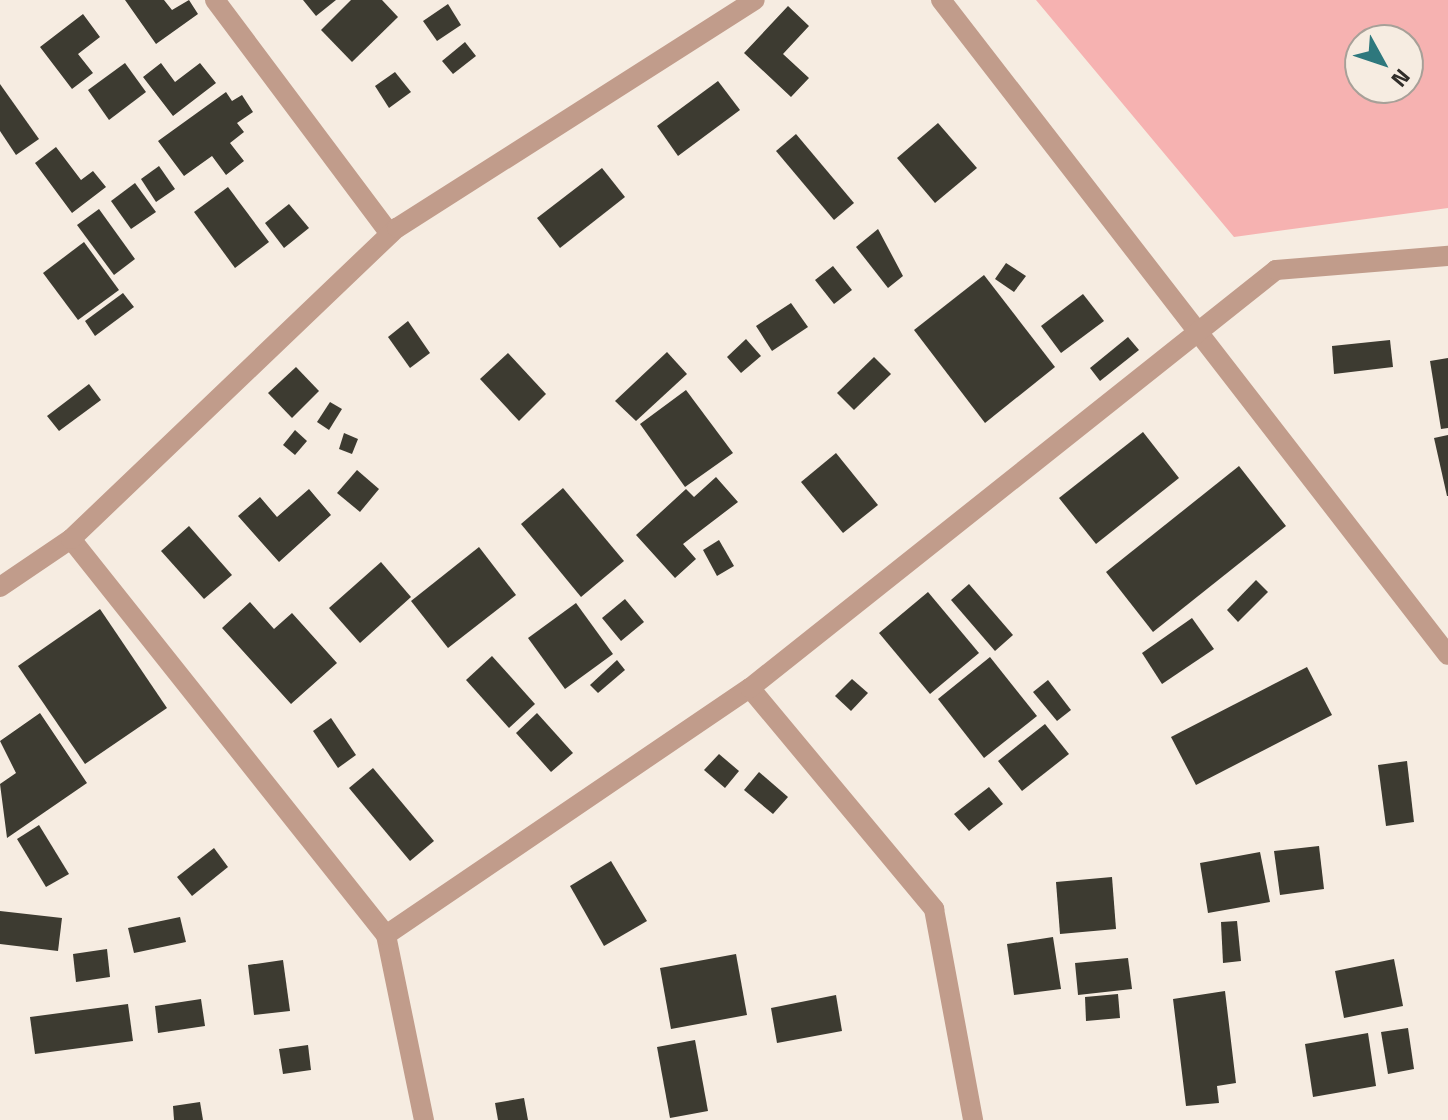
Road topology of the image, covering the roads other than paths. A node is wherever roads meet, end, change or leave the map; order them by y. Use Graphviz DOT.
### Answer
graph roads {
  1 [pos="215,0"];
  2 [pos="755,0"];
  3 [pos="941,0"];
  4 [pos="390,234"];
  5 [pos="1448,256"];
  6 [pos="1197,334"];
  7 [pos="71,539"];
  8 [pos="0,587"];
  9 [pos="1448,655"];
  10 [pos="750,688"];
  11 [pos="386,935"];
  12 [pos="424,1120"];
  13 [pos="973,1120"];
  1 -- 4 [label="street"];
  2 -- 4 [label="street"];
  3 -- 6 [label="street"];
  4 -- 7 [label="street"];
  5 -- 6 [label="street"];
  6 -- 9 [label="street"];
  6 -- 10 [label="street"];
  7 -- 8 [label="street"];
  7 -- 11 [label="street"];
  10 -- 11 [label="street"];
  10 -- 13 [label="street"];
  11 -- 12 [label="street"];
}
